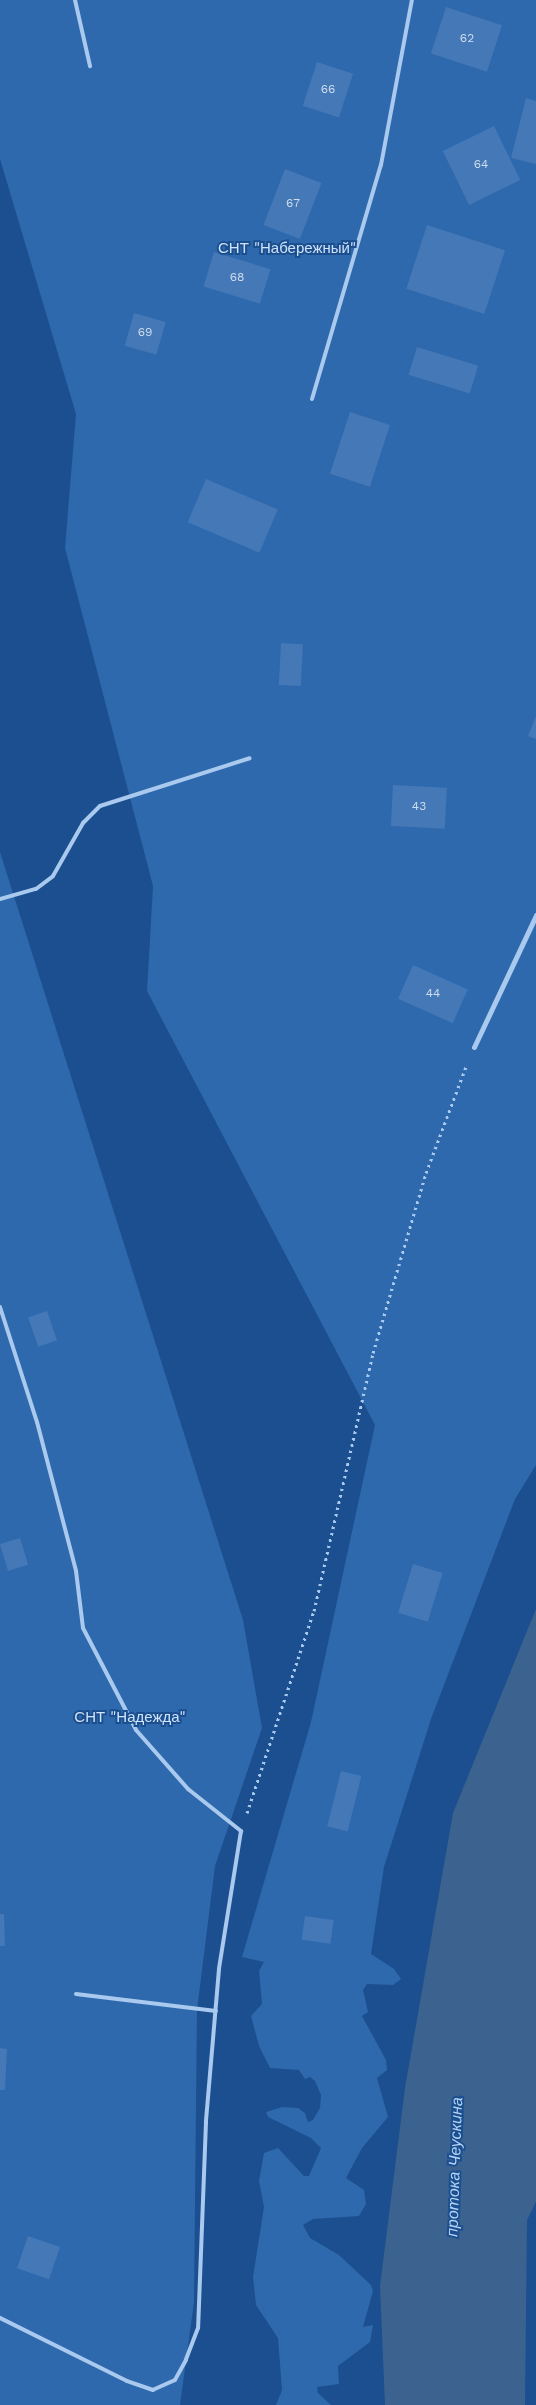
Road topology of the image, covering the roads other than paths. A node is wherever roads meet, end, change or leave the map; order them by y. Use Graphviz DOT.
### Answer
graph roads {
  1 [pos="75,0"];
  2 [pos="412,0"];
  3 [pos="90,66"];
  4 [pos="312,398"];
  5 [pos="250,758"];
  6 [pos="0,898"];
  7 [pos="536,916"];
  8 [pos="474,1047"];
  9 [pos="0,1307"];
  10 [pos="76,1994"];
  11 [pos="216,2011"];
  12 [pos="0,2318"];
  1 -- 3 [label="lane"];
  2 -- 4 [label="lane"];
  5 -- 6 [label="lane"];
  7 -- 8 [label="street"];
  9 -- 11 [label="lane"];
  10 -- 11 [label="lane"];
  11 -- 12 [label="lane"];
}
